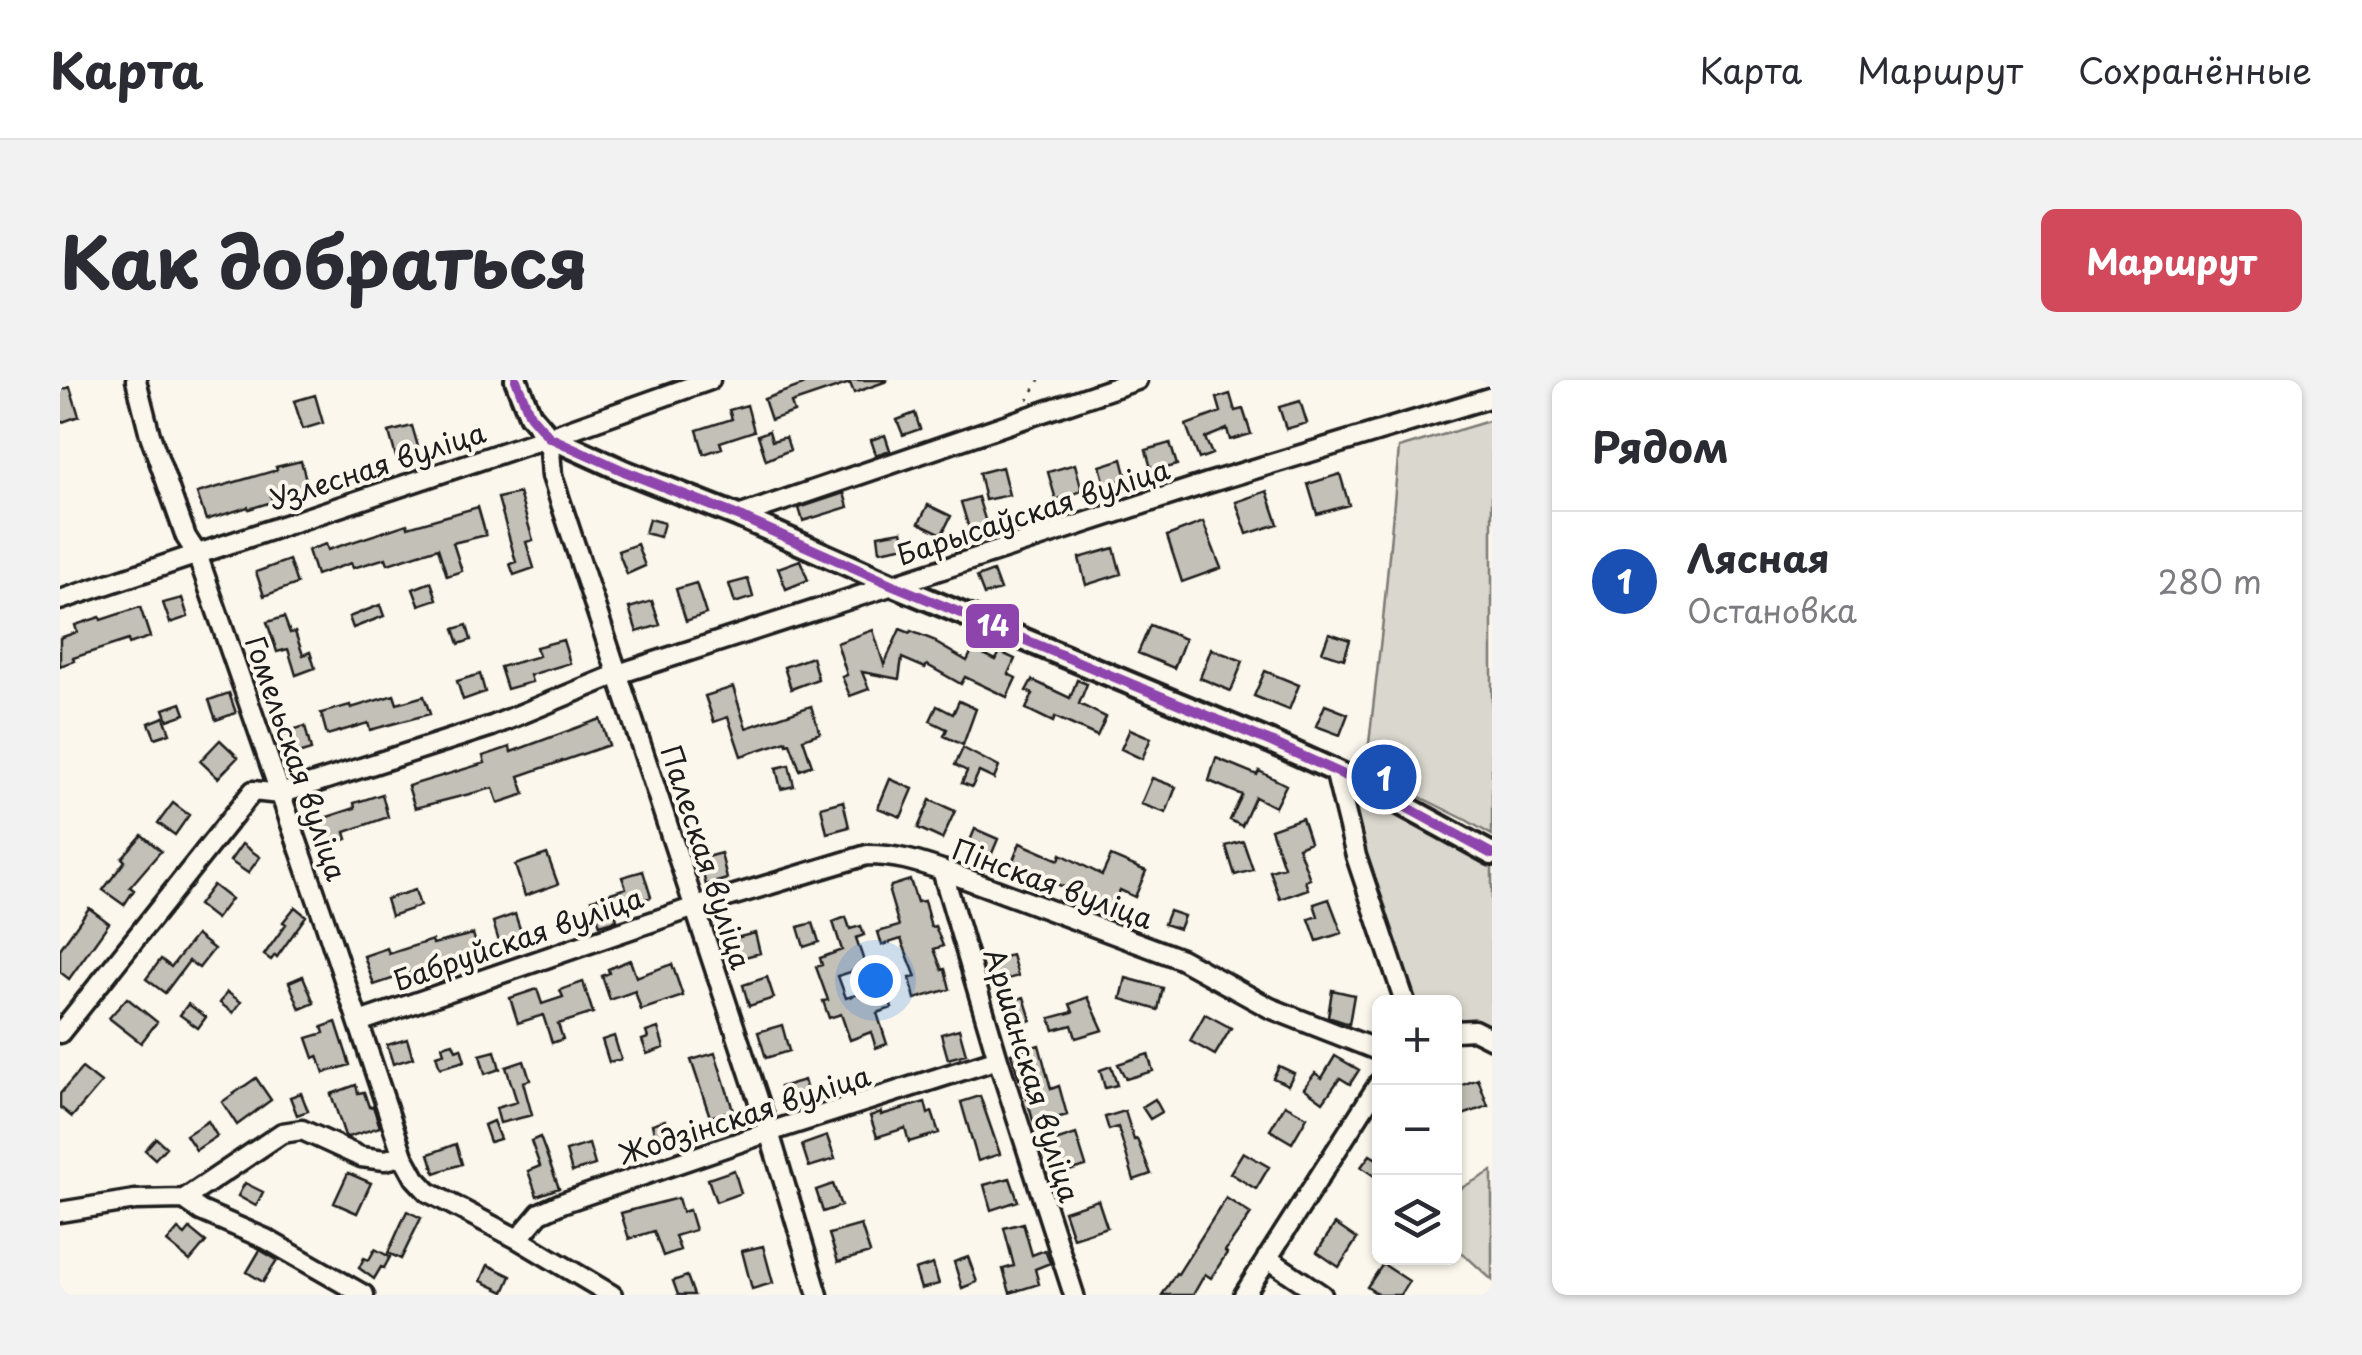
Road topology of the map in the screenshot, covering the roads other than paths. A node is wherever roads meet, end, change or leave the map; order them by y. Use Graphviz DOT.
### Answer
graph roads {
  1 [pos="136,380"];
  2 [pos="516,380"];
  3 [pos="710,380"];
  4 [pos="1137,380"];
  5 [pos="1492,397"];
  6 [pos="550,437"];
  7 [pos="738,516"];
  8 [pos="197,554"];
  9 [pos="893,585"];
  10 [pos="60,600"];
  11 [pos="618,674"];
  12 [pos="271,766"];
  13 [pos="1335,770"];
  14 [pos="253,791"];
  15 [pos="280,794"];
  16 [pos="1492,854"];
  17 [pos="942,870"];
  18 [pos="695,907"];
  19 [pos="1403,995"];
  20 [pos="359,1022"];
  21 [pos="1462,1031"];
  22 [pos="60,1034"];
  23 [pos="1492,1039"];
  24 [pos="1372,1047"];
  25 [pos="998,1059"];
  26 [pos="1378,1085"];
  27 [pos="769,1132"];
  28 [pos="403,1156"];
  29 [pos="184,1199"];
  30 [pos="60,1212"];
  31 [pos="518,1238"];
  32 [pos="1267,1258"];
  33 [pos="364,1295"];
  34 [pos="612,1295"];
  35 [pos="818,1295"];
  36 [pos="1074,1295"];
  37 [pos="1244,1295"];
  38 [pos="1322,1295"];
  1 -- 8 [label="street, Гомельская вуліца"];
  2 -- 6 [label="main road"];
  3 -- 6 [label="street, Узлесная вуліца"];
  4 -- 7 [label="street"];
  5 -- 9 [label="street, Барысаўская вуліца"];
  6 -- 7 [label="main road"];
  6 -- 8 [label="street, Узлесная вуліца"];
  6 -- 11 [label="street, Палеская вуліца"];
  7 -- 9 [label="main road"];
  8 -- 10 [label="street, Узлесная вуліца"];
  8 -- 12 [label="street, Гомельская вуліца"];
  9 -- 11 [label="street, Барысаўская вуліца"];
  9 -- 13 [label="main road"];
  11 -- 15 [label="street, Барысаўская вуліца"];
  11 -- 18 [label="street, Палеская вуліца"];
  12 -- 14 [label="street"];
  12 -- 15 [label="street, Гомельская вуліца"];
  13 -- 16 [label="main road"];
  13 -- 19 [label="street"];
  14 -- 15 [label="street, Барысаўская вуліца"];
  14 -- 22 [label="street"];
  15 -- 20 [label="street, Гомельская вуліца"];
  17 -- 18 [label="street, Пінская вуліца"];
  17 -- 24 [label="street, Пінская вуліца"];
  17 -- 25 [label="street, Аршанская вуліца"];
  18 -- 20 [label="street, Бабруйская вуліца"];
  18 -- 27 [label="street, Палеская вуліца"];
  20 -- 28 [label="street, Гомельская вуліца"];
  21 -- 23 [label="street"];
  25 -- 27 [label="street, Жодзінская вуліца"];
  25 -- 36 [label="street, Аршанская вуліца"];
  26 -- 32 [label="street"];
  27 -- 31 [label="street, Жодзінская вуліца"];
  27 -- 35 [label="street, Палеская вуліца"];
  28 -- 29 [label="street"];
  28 -- 31 [label="street, Гомельская вуліца"];
  29 -- 30 [label="street"];
  29 -- 33 [label="street"];
  31 -- 34 [label="street, Гомельская вуліца"];
  32 -- 37 [label="street"];
  32 -- 38 [label="street"];
}
